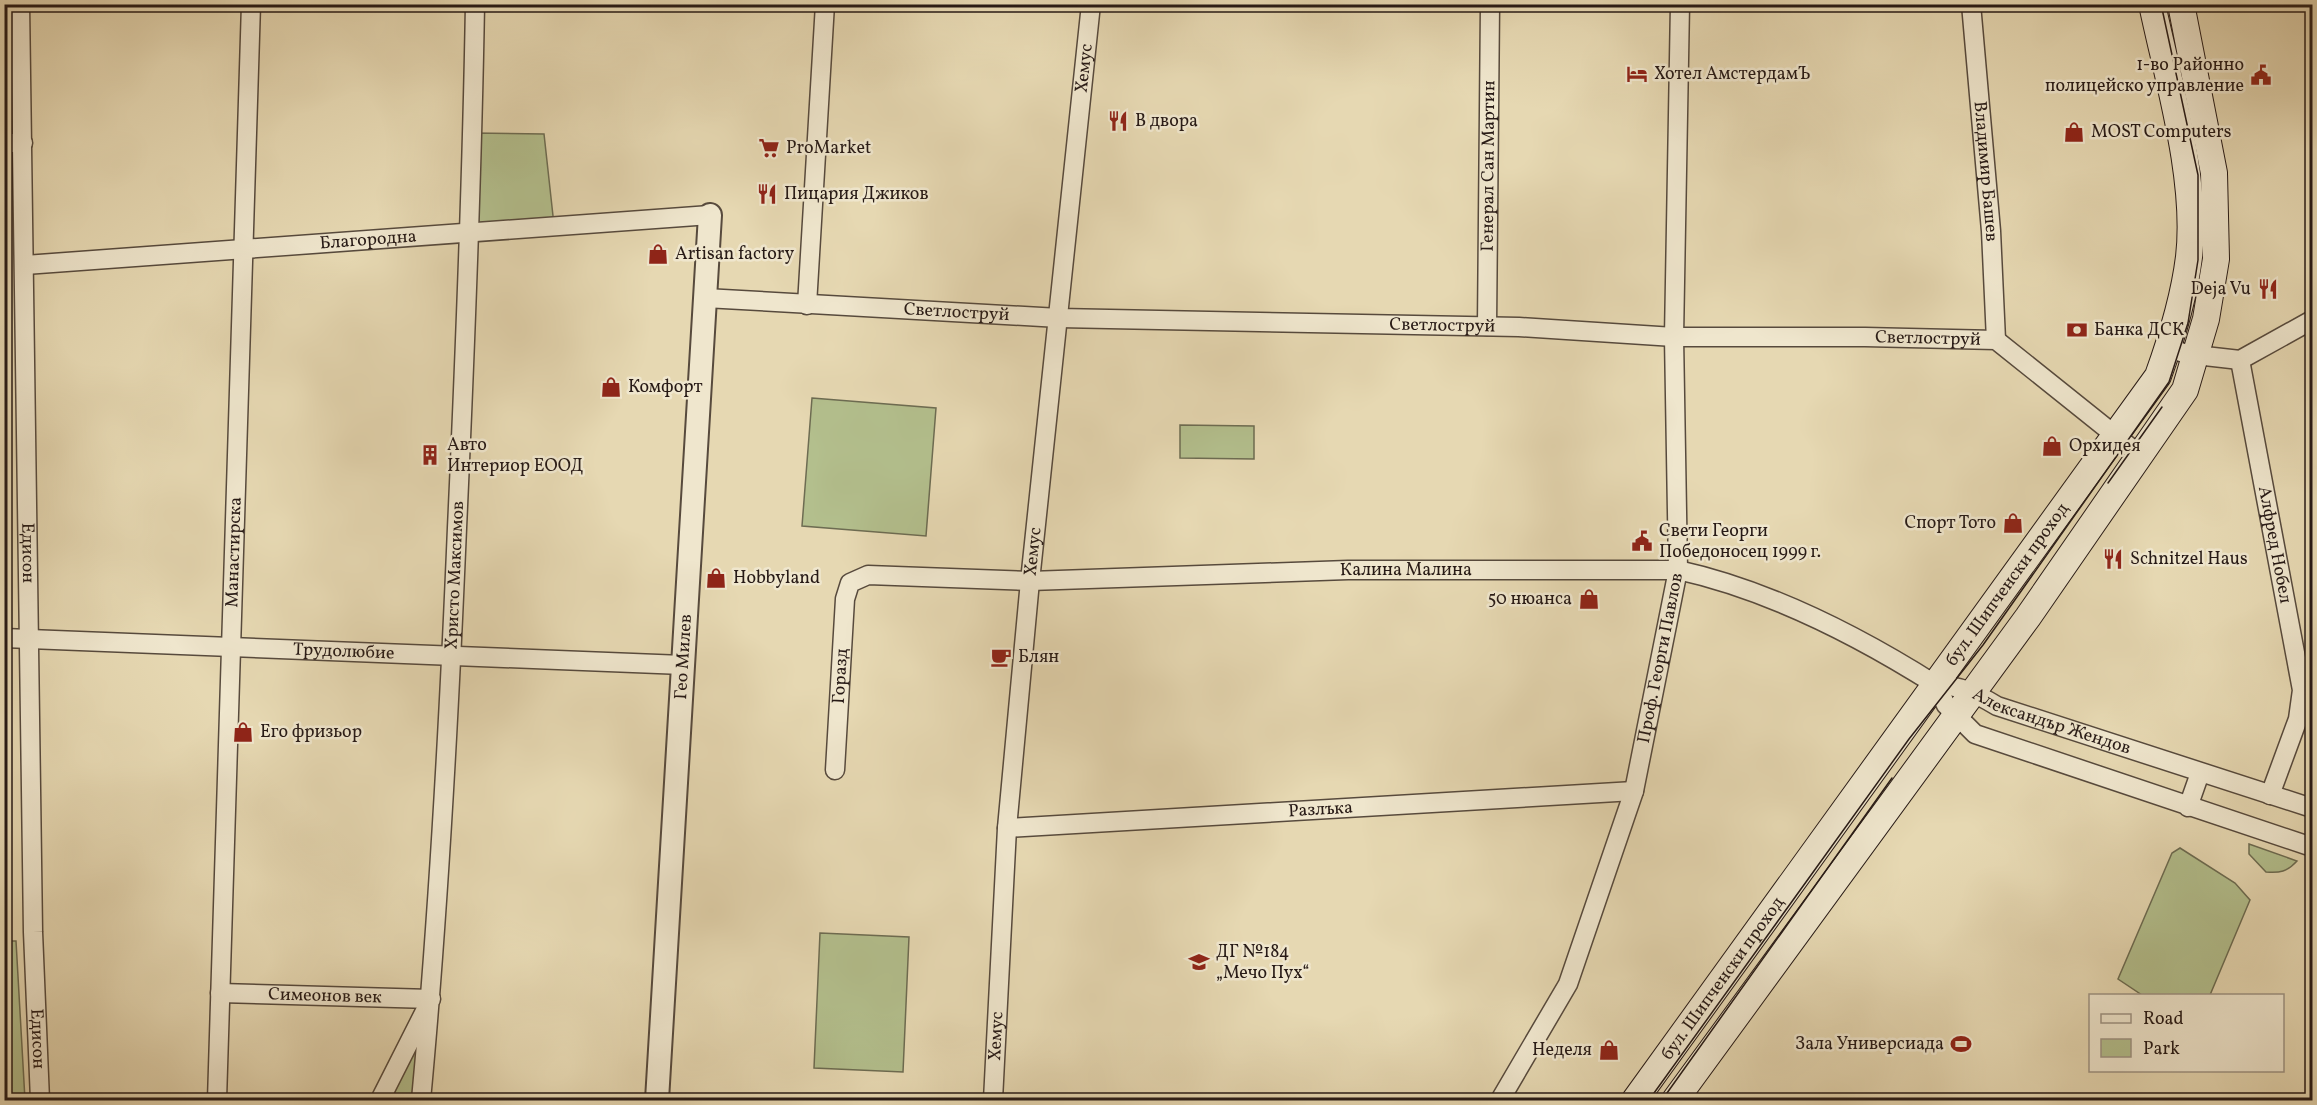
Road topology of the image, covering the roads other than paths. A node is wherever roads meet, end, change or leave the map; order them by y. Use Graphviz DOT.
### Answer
graph roads {
  1 [pos="21,4"];
  2 [pos="251,4"];
  3 [pos="475,4"];
  4 [pos="825,4"];
  5 [pos="1091,4"];
  6 [pos="1490,4"];
  7 [pos="1680,4"];
  8 [pos="1971,4"];
  9 [pos="2152,4"];
  10 [pos="2181,4"];
  11 [pos="14,143"];
  12 [pos="710,214"];
  13 [pos="470,232"];
  14 [pos="245,249"];
  15 [pos="25,266"];
  16 [pos="705,298"];
  17 [pos="807,305"];
  18 [pos="1059,318"];
  19 [pos="2313,320"];
  20 [pos="1487,326"];
  21 [pos="1674,338"];
  22 [pos="1996,340"];
  23 [pos="2168,348"];
  24 [pos="2197,355"];
  25 [pos="2240,360"];
  26 [pos="2116,438"];
  27 [pos="2140,456"];
  28 [pos="1678,570"];
  29 [pos="1030,581"];
  30 [pos="850,583"];
  31 [pos="30,637"];
  32 [pos="4,638"];
  33 [pos="229,645"];
  34 [pos="452,655"];
  35 [pos="683,665"];
  36 [pos="1936,685"];
  37 [pos="1974,693"];
  38 [pos="1956,716"];
  39 [pos="835,770"];
  40 [pos="2200,773"];
  41 [pos="1634,791"];
  42 [pos="2270,795"];
  43 [pos="2188,807"];
  44 [pos="2313,808"];
  45 [pos="1007,828"];
  46 [pos="2313,847"];
  47 [pos="220,993"];
  48 [pos="431,999"];
  49 [pos="384,1099"];
  50 [pos="40,1101"];
  51 [pos="218,1101"];
  52 [pos="421,1101"];
  53 [pos="657,1101"];
  54 [pos="993,1101"];
  55 [pos="1500,1101"];
  56 [pos="1635,1101"];
  57 [pos="1675,1101"];
  1 -- 11 [label="street, Едисон"];
  2 -- 14 [label="street, Манастирска"];
  3 -- 13 [label="street, Христо Максимов"];
  4 -- 17 [label="street"];
  5 -- 18 [label="street, Хемус"];
  6 -- 20 [label="street, Генерал Сан Мартин"];
  7 -- 21 [label="street, Проф. Георги Павлов"];
  8 -- 22 [label="street, Владимир Башев"];
  9 -- 23 [label="main road, бул. Шипченски проход"];
  10 -- 24 [label="main road, бул. Шипченски проход"];
  11 -- 15 [label="street, Едисон"];
  12 -- 13 [label="street, Благородна"];
  12 -- 16 [label="street, Гео Милев"];
  13 -- 14 [label="street, Благородна"];
  13 -- 34 [label="street, Христо Максимов"];
  14 -- 15 [label="street, Благородна"];
  14 -- 33 [label="street, Манастирска"];
  15 -- 31 [label="street, Едисон"];
  16 -- 17 [label="street, Светлоструй"];
  16 -- 35 [label="street, Гео Милев"];
  17 -- 18 [label="street, Светлоструй"];
  18 -- 20 [label="street, Светлоструй"];
  18 -- 29 [label="street, Хемус"];
  19 -- 25 [label="street"];
  20 -- 21 [label="street, Светлоструй"];
  21 -- 22 [label="street, Светлоструй"];
  21 -- 28 [label="street, Проф. Георги Павлов"];
  22 -- 26 [label="street, Светлоструй"];
  23 -- 24 [label="street"];
  23 -- 26 [label="main road, бул. Шипченски проход"];
  24 -- 25 [label="street"];
  24 -- 27 [label="main road, бул. Шипченски проход"];
  25 -- 42 [label="street, Алфред Нобел"];
  26 -- 27 [label="street, Светлоструй"];
  26 -- 36 [label="main road, бул. Шипченски проход"];
  27 -- 37 [label="main road, бул. Шипченски проход"];
  28 -- 29 [label="street, Калина Малина"];
  28 -- 36 [label="street, Калина Малина"];
  28 -- 41 [label="street, Проф. Георги Павлов"];
  29 -- 30 [label="street, Калина Малина"];
  29 -- 45 [label="street, Хемус"];
  30 -- 39 [label="street, Горазд"];
  31 -- 32 [label="street, Трудолюбие"];
  31 -- 33 [label="street, Трудолюбие"];
  31 -- 50 [label="street, Едисон"];
  33 -- 34 [label="street, Трудолюбие"];
  33 -- 47 [label="street, Манастирска"];
  34 -- 35 [label="street, Трудолюбие"];
  34 -- 48 [label="street, Христо Максимов"];
  35 -- 53 [label="street, Гео Милев"];
  36 -- 37 [label="street, Александър Жендов"];
  36 -- 38 [label="street, Александър Жендов"];
  36 -- 56 [label="main road, бул. Шипченски проход"];
  37 -- 38 [label="main road, бул. Шипченски проход"];
  37 -- 40 [label="street, Александър Жендов"];
  38 -- 43 [label="street, Александър Жендов"];
  38 -- 57 [label="main road, бул. Шипченски проход"];
  40 -- 42 [label="street, Александър Жендов"];
  40 -- 43 [label="street"];
  41 -- 45 [label="street, Разлъка"];
  41 -- 55 [label="street, Проф. Георги Павлов"];
  42 -- 44 [label="street, Александър Жендов"];
  43 -- 46 [label="street, Александър Жендов"];
  45 -- 54 [label="street, Хемус"];
  47 -- 48 [label="street, Симеонов век"];
  47 -- 51 [label="street, Манастирска"];
  48 -- 49 [label="street, Христо Максимов"];
  48 -- 52 [label="street, Христо Максимов"];
}
